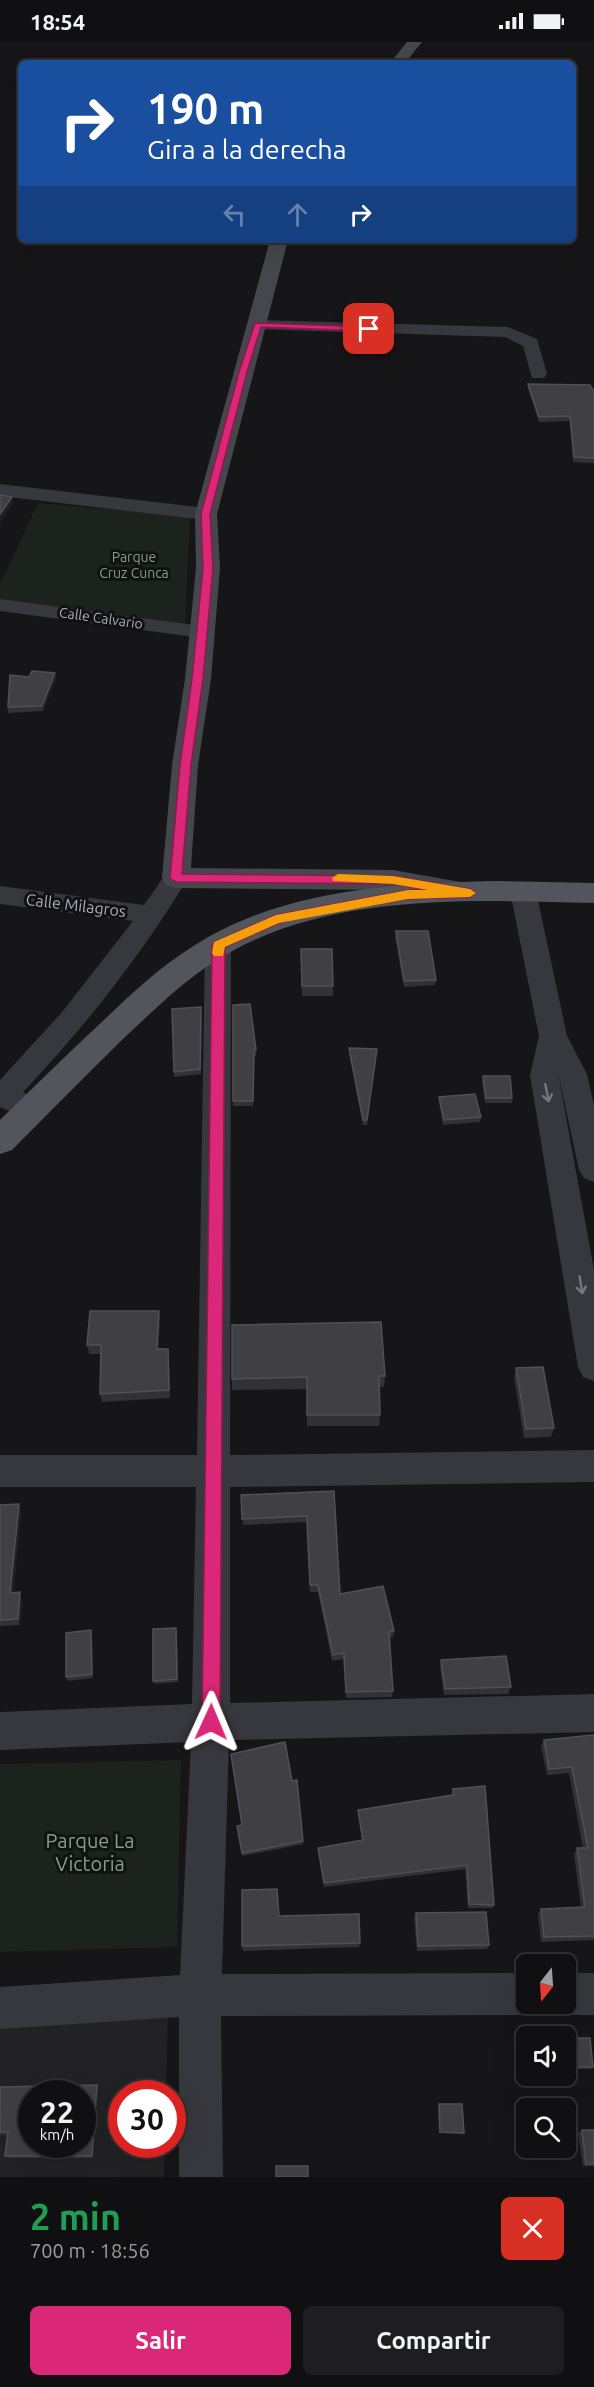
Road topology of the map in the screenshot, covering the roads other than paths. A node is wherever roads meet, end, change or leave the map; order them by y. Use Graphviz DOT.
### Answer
graph roads {
  1 [pos="415,42"];
  2 [pos="400,60"];
  3 [pos="278,243"];
  4 [pos="258,325"];
  5 [pos="538,374"];
  6 [pos="0,490"];
  7 [pos="206,514"];
  8 [pos="0,605"];
  9 [pos="202,632"];
  10 [pos="176,878"];
  11 [pos="523,891"];
  12 [pos="470,893"];
  13 [pos="594,893"];
  14 [pos="0,895"];
  15 [pos="152,915"];
  16 [pos="219,945"];
  17 [pos="553,1036"];
  18 [pos="1,1096"];
  19 [pos="31,1110"];
  20 [pos="0,1141"];
  21 [pos="594,1170"];
  22 [pos="583,1222"];
  23 [pos="594,1367"];
  24 [pos="594,1466"];
  25 [pos="0,1471"];
  26 [pos="214,1471"];
  27 [pos="594,1713"];
  28 [pos="211,1722"];
  29 [pos="0,1731"];
  30 [pos="516,1994"];
  31 [pos="576,1994"];
  32 [pos="594,1994"];
  33 [pos="200,1995"];
  34 [pos="0,2008"];
  35 [pos="201,2177"];
  1 -- 2 [label="street"];
  3 -- 4 [label="street"];
  4 -- 5 [label="street"];
  4 -- 7 [label="street"];
  6 -- 7 [label="street"];
  7 -- 9 [label="street"];
  8 -- 9 [label="street, Calle Calvario"];
  9 -- 10 [label="street"];
  10 -- 12 [label="street"];
  10 -- 15 [label="street"];
  11 -- 12 [label="main road"];
  11 -- 13 [label="main road"];
  11 -- 17 [label="street"];
  12 -- 16 [label="main road"];
  14 -- 15 [label="street, Calle Milagros"];
  15 -- 18 [label="street"];
  16 -- 19 [label="main road"];
  16 -- 26 [label="street"];
  17 -- 21 [label="street"];
  17 -- 22 [label="street, one-way"];
  18 -- 19 [label="street"];
  19 -- 20 [label="main road"];
  22 -- 23 [label="street, one-way"];
  24 -- 26 [label="street"];
  25 -- 26 [label="street"];
  26 -- 28 [label="street"];
  27 -- 28 [label="street"];
  28 -- 29 [label="street"];
  28 -- 33 [label="street"];
  30 -- 33 [label="street"];
  31 -- 32 [label="street"];
  33 -- 34 [label="street"];
  33 -- 35 [label="street"];
}
